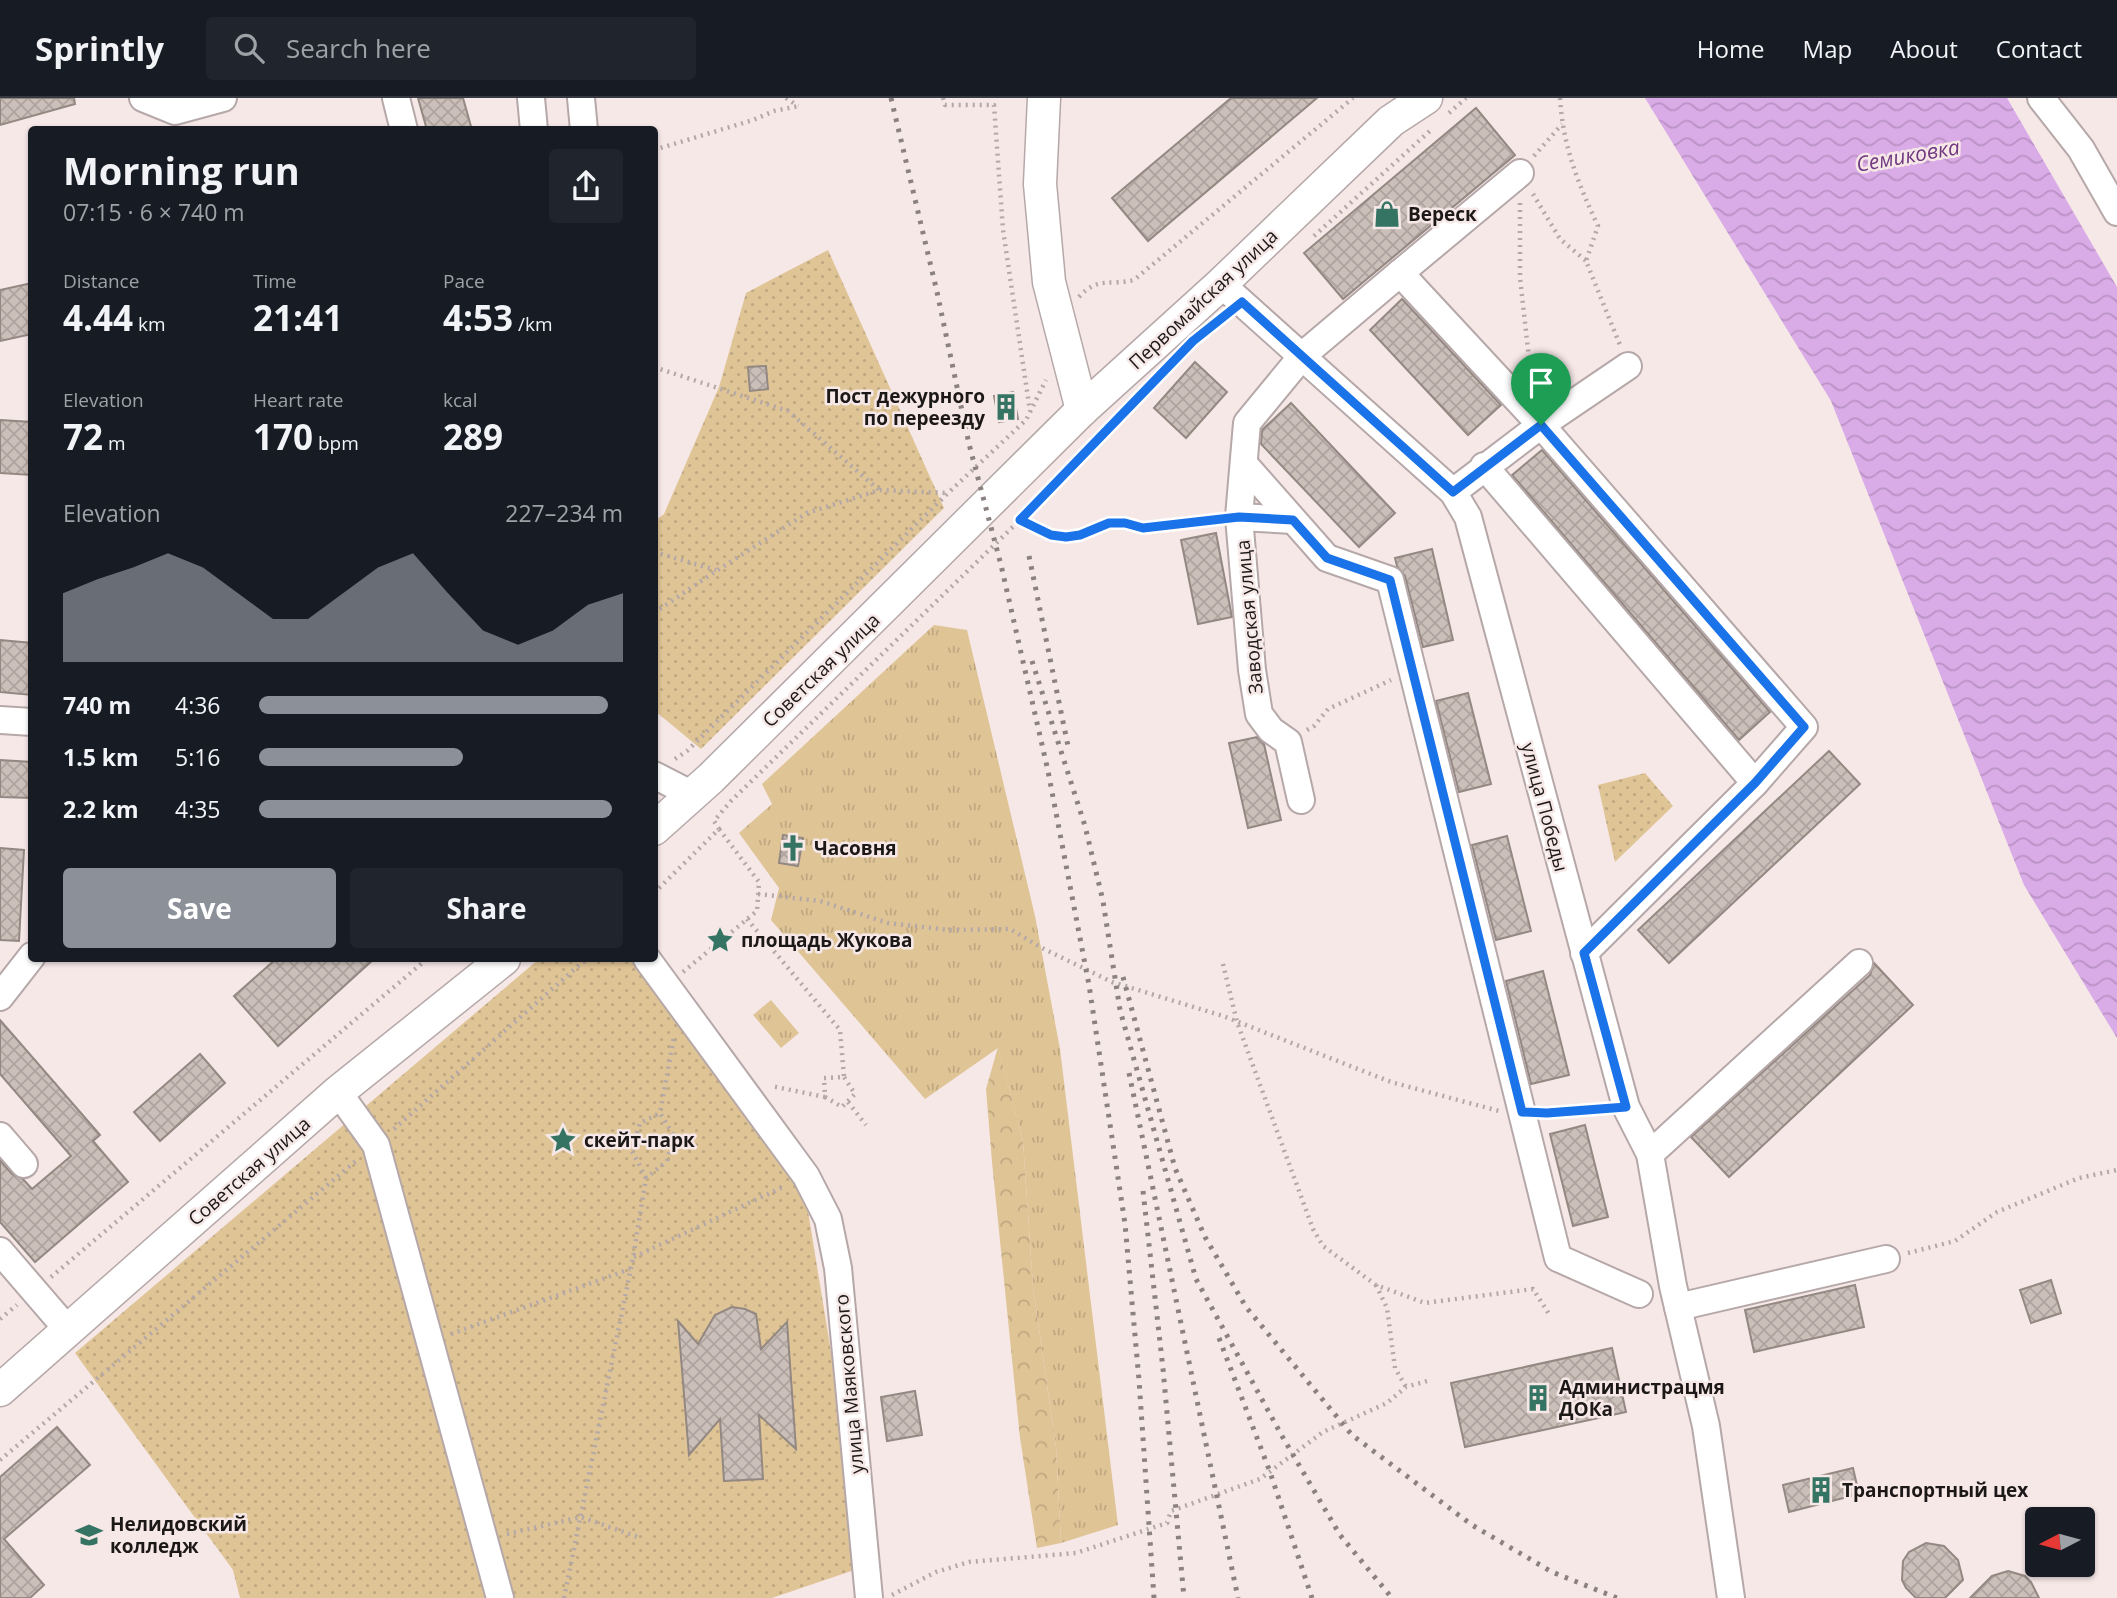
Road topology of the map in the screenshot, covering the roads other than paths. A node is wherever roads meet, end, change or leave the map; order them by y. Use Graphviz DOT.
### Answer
graph roads {
  1 [pos="144,98"];
  2 [pos="223,98"];
  3 [pos="396,98"];
  4 [pos="531,98"];
  5 [pos="581,98"];
  6 [pos="1044,98"];
  7 [pos="2041,98"];
  8 [pos="1436,113"];
  9 [pos="178,120"];
  10 [pos="403,126"];
  11 [pos="534,126"];
  12 [pos="584,126"];
  13 [pos="1520,173"];
  14 [pos="2117,212"];
  15 [pos="1400,273"];
  16 [pos="1221,284"];
  17 [pos="1303,355"];
  18 [pos="1628,366"];
  19 [pos="1082,410"];
  20 [pos="1541,425"];
  21 [pos="1244,464"];
  22 [pos="1484,466"];
  23 [pos="1453,492"];
  24 [pos="986,508"];
  25 [pos="1239,517"];
  26 [pos="1293,520"];
  27 [pos="0,720"];
  28 [pos="28,722"];
  29 [pos="662,769"];
  30 [pos="1755,783"];
  31 [pos="693,795"];
  32 [pos="1301,800"];
  33 [pos="658,826"];
  34 [pos="1584,953"];
  35 [pos="28,961"];
  36 [pos="500,962"];
  37 [pos="649,962"];
  38 [pos="1859,963"];
  39 [pos="0,997"];
  40 [pos="338,1092"];
  41 [pos="0,1136"];
  42 [pos="1650,1154"];
  43 [pos="24,1164"];
  44 [pos="0,1251"];
  45 [pos="1886,1259"];
  46 [pos="1639,1294"];
  47 [pos="1678,1307"];
  48 [pos="68,1330"];
  49 [pos="0,1390"];
  50 [pos="499,1598"];
  51 [pos="869,1598"];
  52 [pos="1731,1598"];
  1 -- 9 [label="street"];
  2 -- 9 [label="street"];
  3 -- 10 [label="street"];
  4 -- 11 [label="street"];
  5 -- 12 [label="street"];
  6 -- 19 [label="main road"];
  7 -- 14 [label="street"];
  8 -- 16 [label="main road, Первомайская улица"];
  13 -- 15 [label="street, Заводская улица"];
  15 -- 17 [label="street, Заводская улица"];
  15 -- 20 [label="street"];
  16 -- 17 [label="street, улица Победы"];
  16 -- 19 [label="main road, Первомайская улица"];
  17 -- 21 [label="street, Заводская улица"];
  17 -- 23 [label="street, улица Победы"];
  18 -- 20 [label="street"];
  19 -- 24 [label="main road, Первомайская улица"];
  20 -- 22 [label="street"];
  20 -- 30 [label="street"];
  21 -- 25 [label="street, Заводская улица"];
  21 -- 26 [label="street"];
  22 -- 23 [label="street"];
  22 -- 30 [label="street"];
  23 -- 34 [label="street, улица Победы"];
  24 -- 31 [label="main road, Советская улица"];
  25 -- 26 [label="street"];
  25 -- 32 [label="street, Заводская улица"];
  26 -- 46 [label="street"];
  27 -- 28 [label="street"];
  29 -- 31 [label="street"];
  30 -- 34 [label="street"];
  31 -- 33 [label="main road, Советская улица"];
  34 -- 42 [label="street, улица Победы"];
  35 -- 39 [label="street"];
  36 -- 40 [label="main road, Советская улица"];
  37 -- 51 [label="street, улица Маяковского"];
  38 -- 42 [label="street"];
  40 -- 48 [label="main road, Советская улица"];
  40 -- 50 [label="street"];
  41 -- 43 [label="street"];
  42 -- 47 [label="street, улица Победы"];
  44 -- 48 [label="street"];
  45 -- 47 [label="street"];
  47 -- 52 [label="street, улица Победы"];
  48 -- 49 [label="main road, Советская улица"];
}
